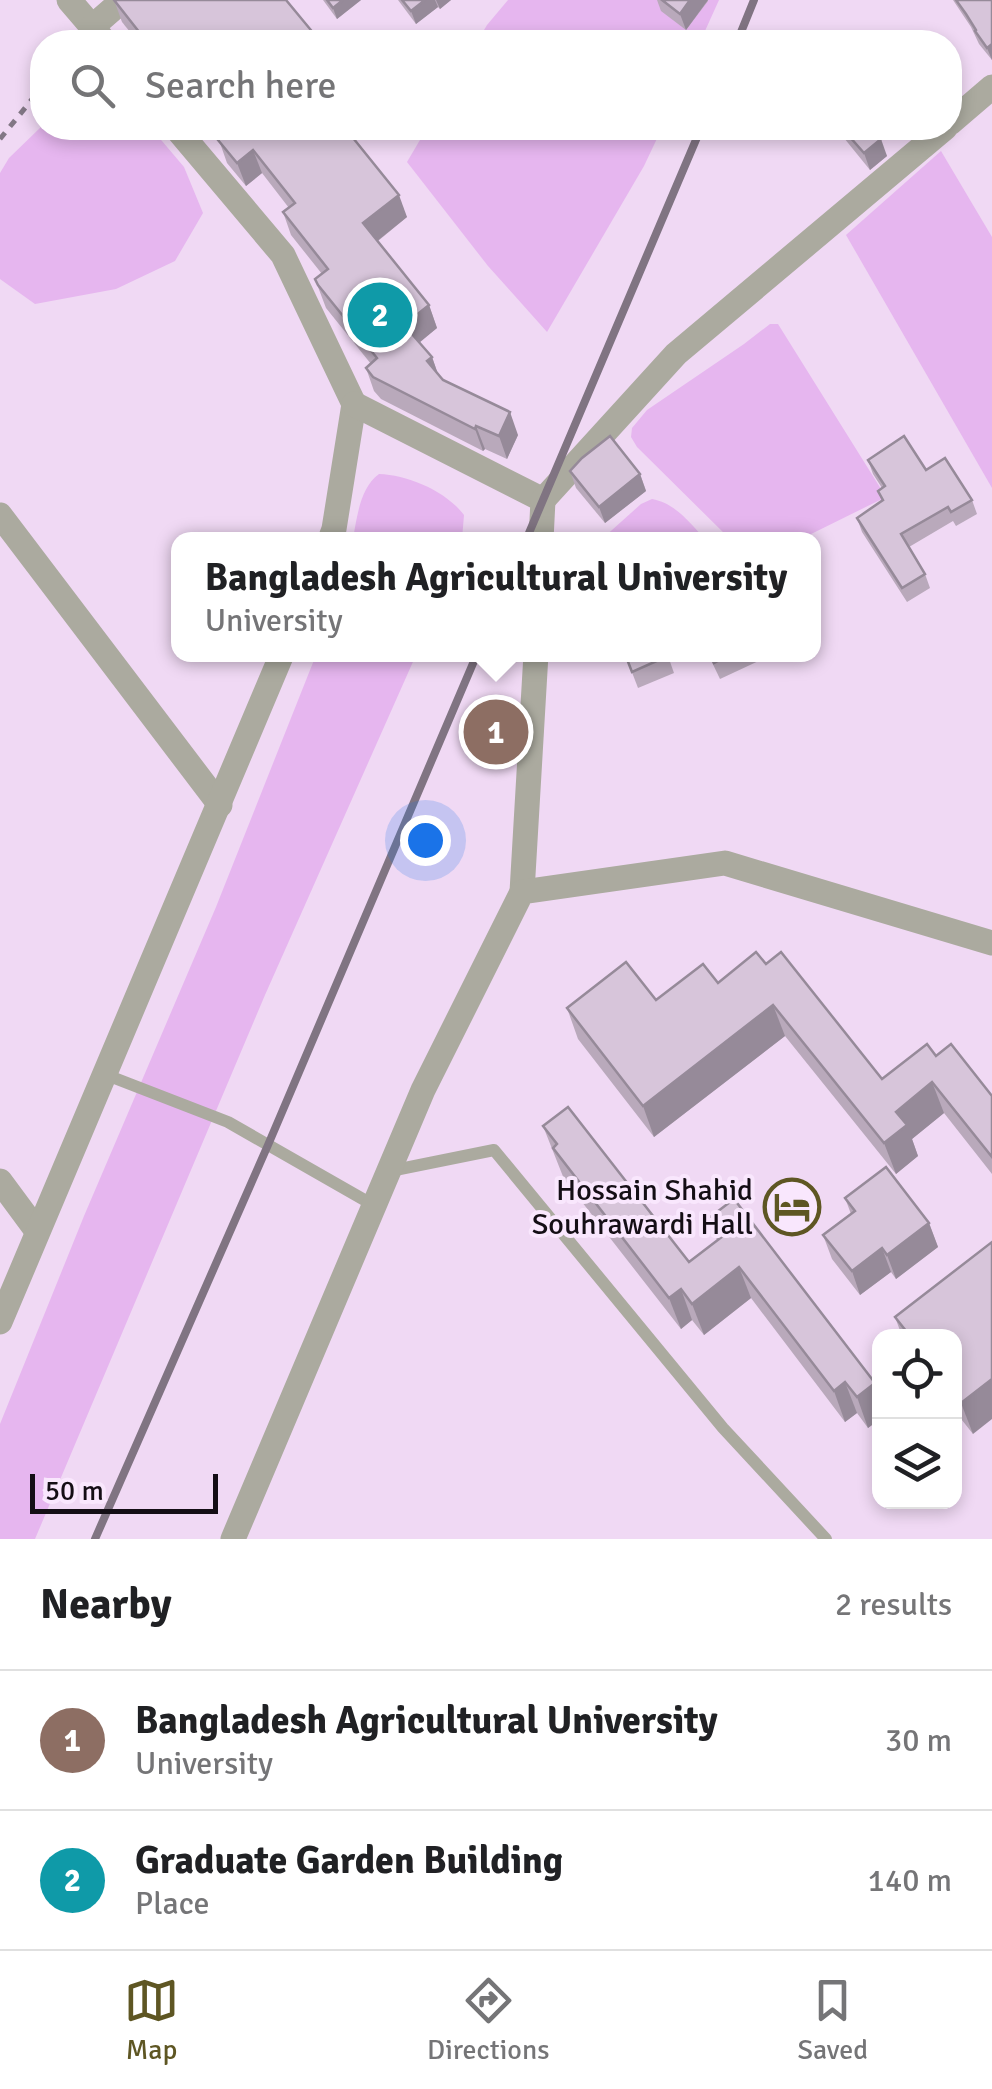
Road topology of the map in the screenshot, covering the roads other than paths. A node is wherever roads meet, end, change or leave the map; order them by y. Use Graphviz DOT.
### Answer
graph roads {
  1 [pos="69,0"];
  2 [pos="123,0"];
  3 [pos="94,30"];
  4 [pos="102,30"];
  5 [pos="992,86"];
  6 [pos="962,113"];
  7 [pos="186,140"];
  8 [pos="930,140"];
  9 [pos="354,404"];
  10 [pos="543,500"];
  11 [pos="0,515"];
  12 [pos="333,532"];
  13 [pos="542,532"];
  14 [pos="279,662"];
  15 [pos="536,662"];
  16 [pos="220,805"];
  17 [pos="522,892"];
  18 [pos="992,943"];
  19 [pos="113,1076"];
  20 [pos="388,1171"];
  21 [pos="0,1182"];
  22 [pos="375,1206"];
  23 [pos="38,1231"];
  24 [pos="0,1322"];
  25 [pos="234,1539"];
  26 [pos="826,1539"];
  1 -- 3 [label="street"];
  2 -- 4 [label="street"];
  5 -- 6 [label="street"];
  7 -- 9 [label="street"];
  8 -- 10 [label="street"];
  9 -- 10 [label="street"];
  9 -- 12 [label="street"];
  10 -- 13 [label="street"];
  11 -- 16 [label="street"];
  14 -- 16 [label="street"];
  15 -- 17 [label="street"];
  16 -- 19 [label="street"];
  17 -- 18 [label="street"];
  17 -- 20 [label="street"];
  19 -- 22 [label="lane"];
  19 -- 23 [label="street"];
  20 -- 22 [label="street"];
  20 -- 26 [label="lane"];
  21 -- 23 [label="street"];
  22 -- 25 [label="street"];
  23 -- 24 [label="street"];
}
